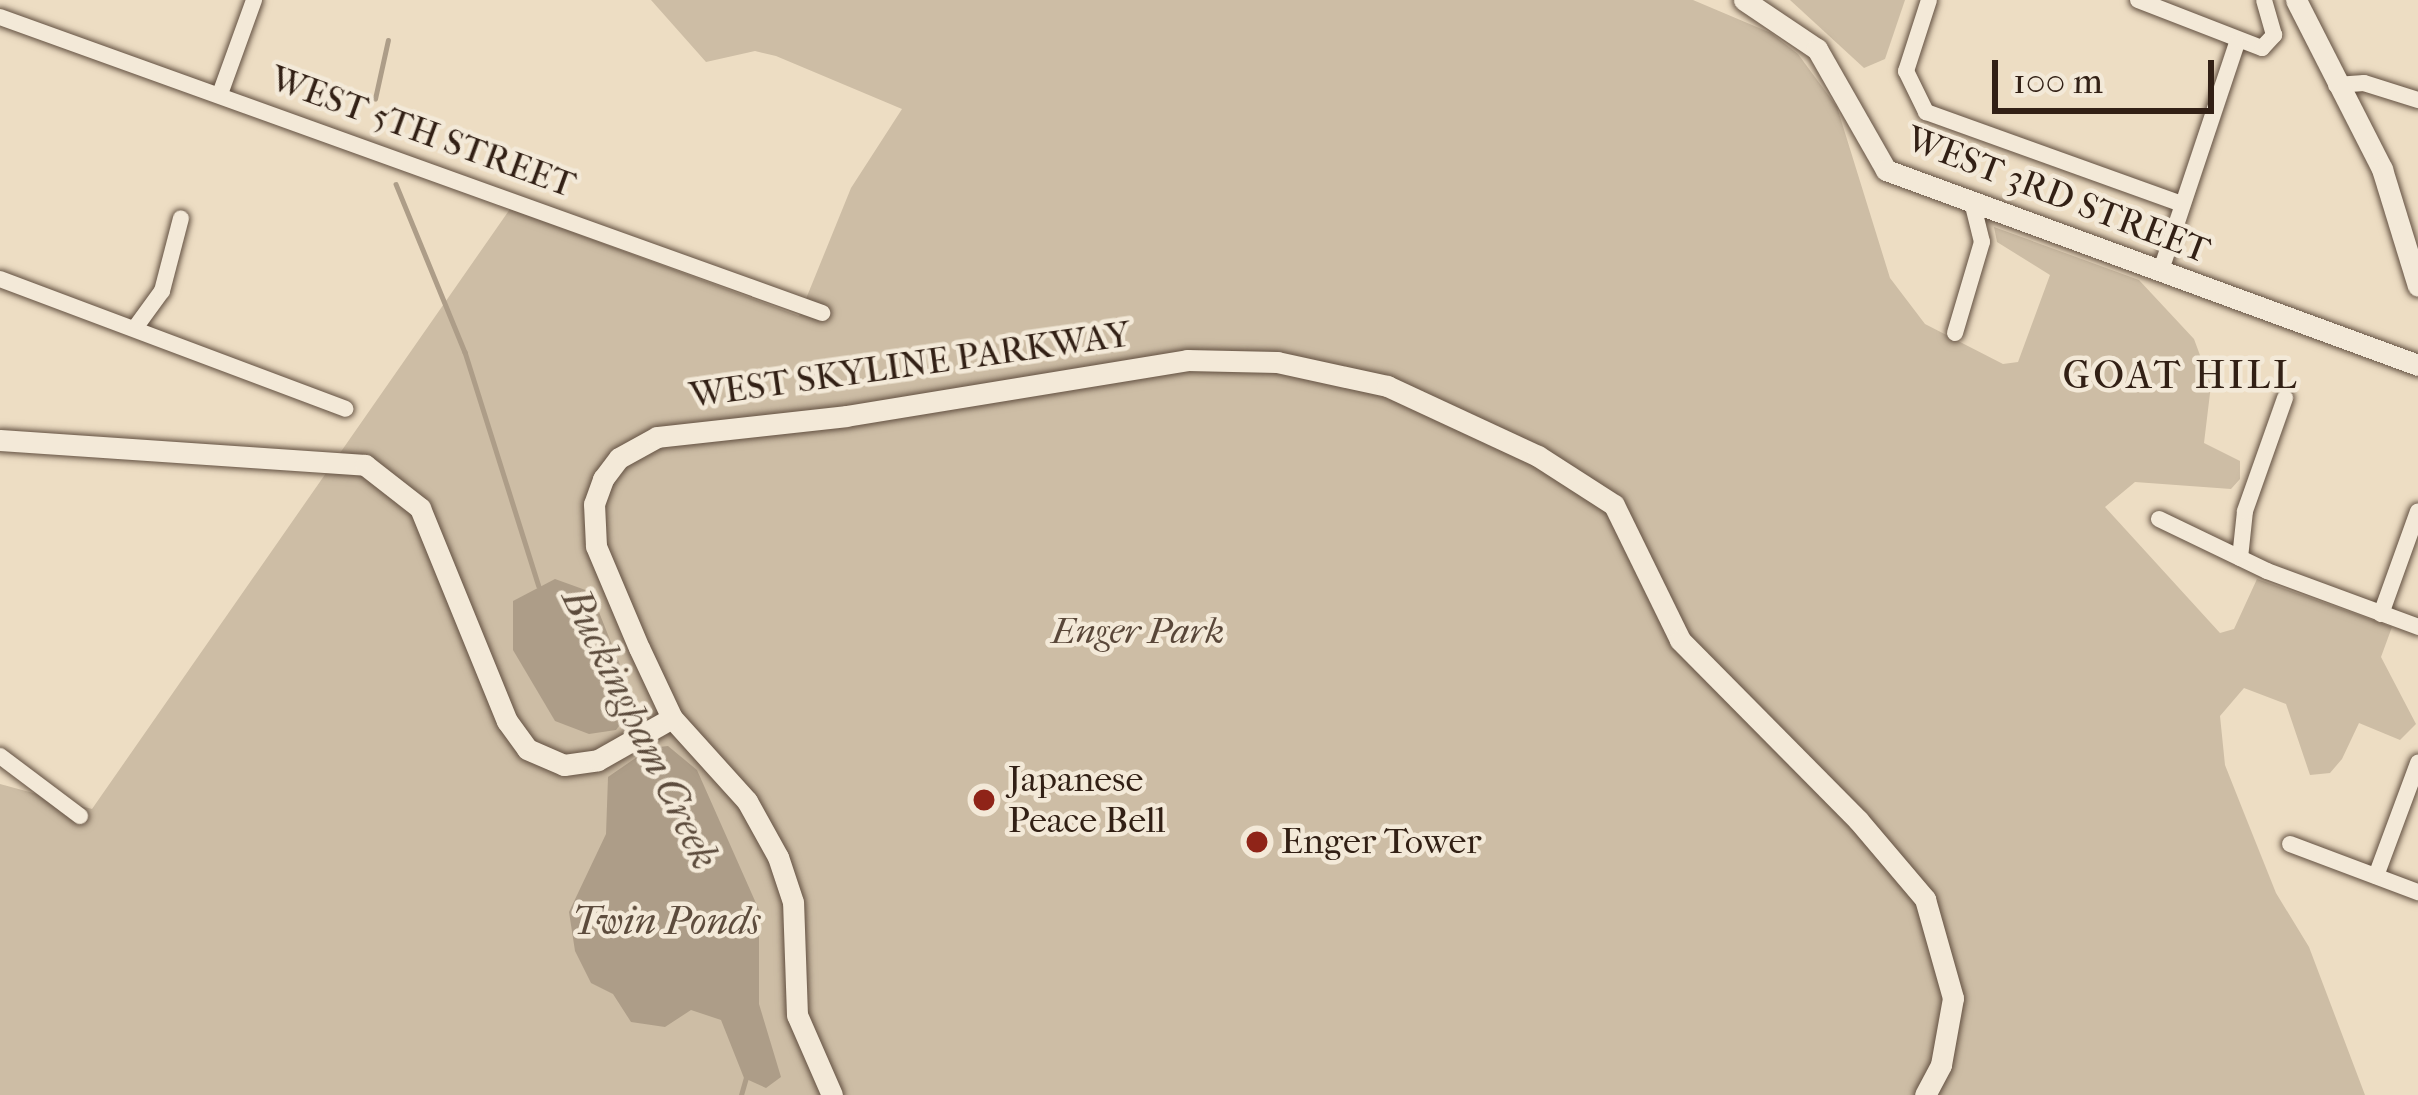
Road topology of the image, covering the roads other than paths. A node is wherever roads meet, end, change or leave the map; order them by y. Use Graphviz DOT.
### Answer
graph roads {
  1 [pos="254,0"];
  2 [pos="1744,0"];
  3 [pos="1929,0"];
  4 [pos="2138,0"];
  5 [pos="2264,0"];
  6 [pos="2296,0"];
  7 [pos="0,17"];
  8 [pos="2237,43"];
  9 [pos="2336,85"];
  10 [pos="220,94"];
  11 [pos="2418,100"];
  12 [pos="2182,204"];
  13 [pos="1973,205"];
  14 [pos="181,218"];
  15 [pos="2161,270"];
  16 [pos="0,279"];
  17 [pos="2418,286"];
  18 [pos="822,313"];
  19 [pos="135,328"];
  20 [pos="1955,333"];
  21 [pos="2418,365"];
  22 [pos="2285,398"];
  23 [pos="344,409"];
  24 [pos="0,440"];
  25 [pos="2418,511"];
  26 [pos="2158,519"];
  27 [pos="2240,558"];
  28 [pos="2380,614"];
  29 [pos="2418,627"];
  30 [pos="672,718"];
  31 [pos="0,756"];
  32 [pos="2418,763"];
  33 [pos="80,816"];
  34 [pos="2290,844"];
  35 [pos="2376,876"];
  36 [pos="2418,892"];
  37 [pos="832,1095"];
  38 [pos="1925,1095"];
  1 -- 10 [label="street"];
  2 -- 13 [label="street, WEST 3RD STREET"];
  3 -- 12 [label="street"];
  4 -- 8 [label="street"];
  5 -- 8 [label="street"];
  6 -- 9 [label="street"];
  7 -- 10 [label="street, WEST 5TH STREET"];
  8 -- 12 [label="street"];
  9 -- 11 [label="street"];
  9 -- 17 [label="street"];
  10 -- 18 [label="street, WEST 5TH STREET"];
  12 -- 15 [label="street"];
  13 -- 15 [label="street, WEST 3RD STREET"];
  13 -- 20 [label="street"];
  14 -- 19 [label="street"];
  15 -- 21 [label="street, WEST 3RD STREET"];
  16 -- 19 [label="street"];
  19 -- 23 [label="street"];
  22 -- 27 [label="street"];
  24 -- 30 [label="street"];
  25 -- 28 [label="street"];
  26 -- 27 [label="street"];
  27 -- 28 [label="street"];
  28 -- 29 [label="street"];
  30 -- 37 [label="street, WEST SKYLINE PARKWAY"];
  30 -- 38 [label="street, WEST SKYLINE PARKWAY"];
  31 -- 33 [label="street"];
  32 -- 35 [label="street"];
  34 -- 35 [label="street"];
  35 -- 36 [label="street"];
}
